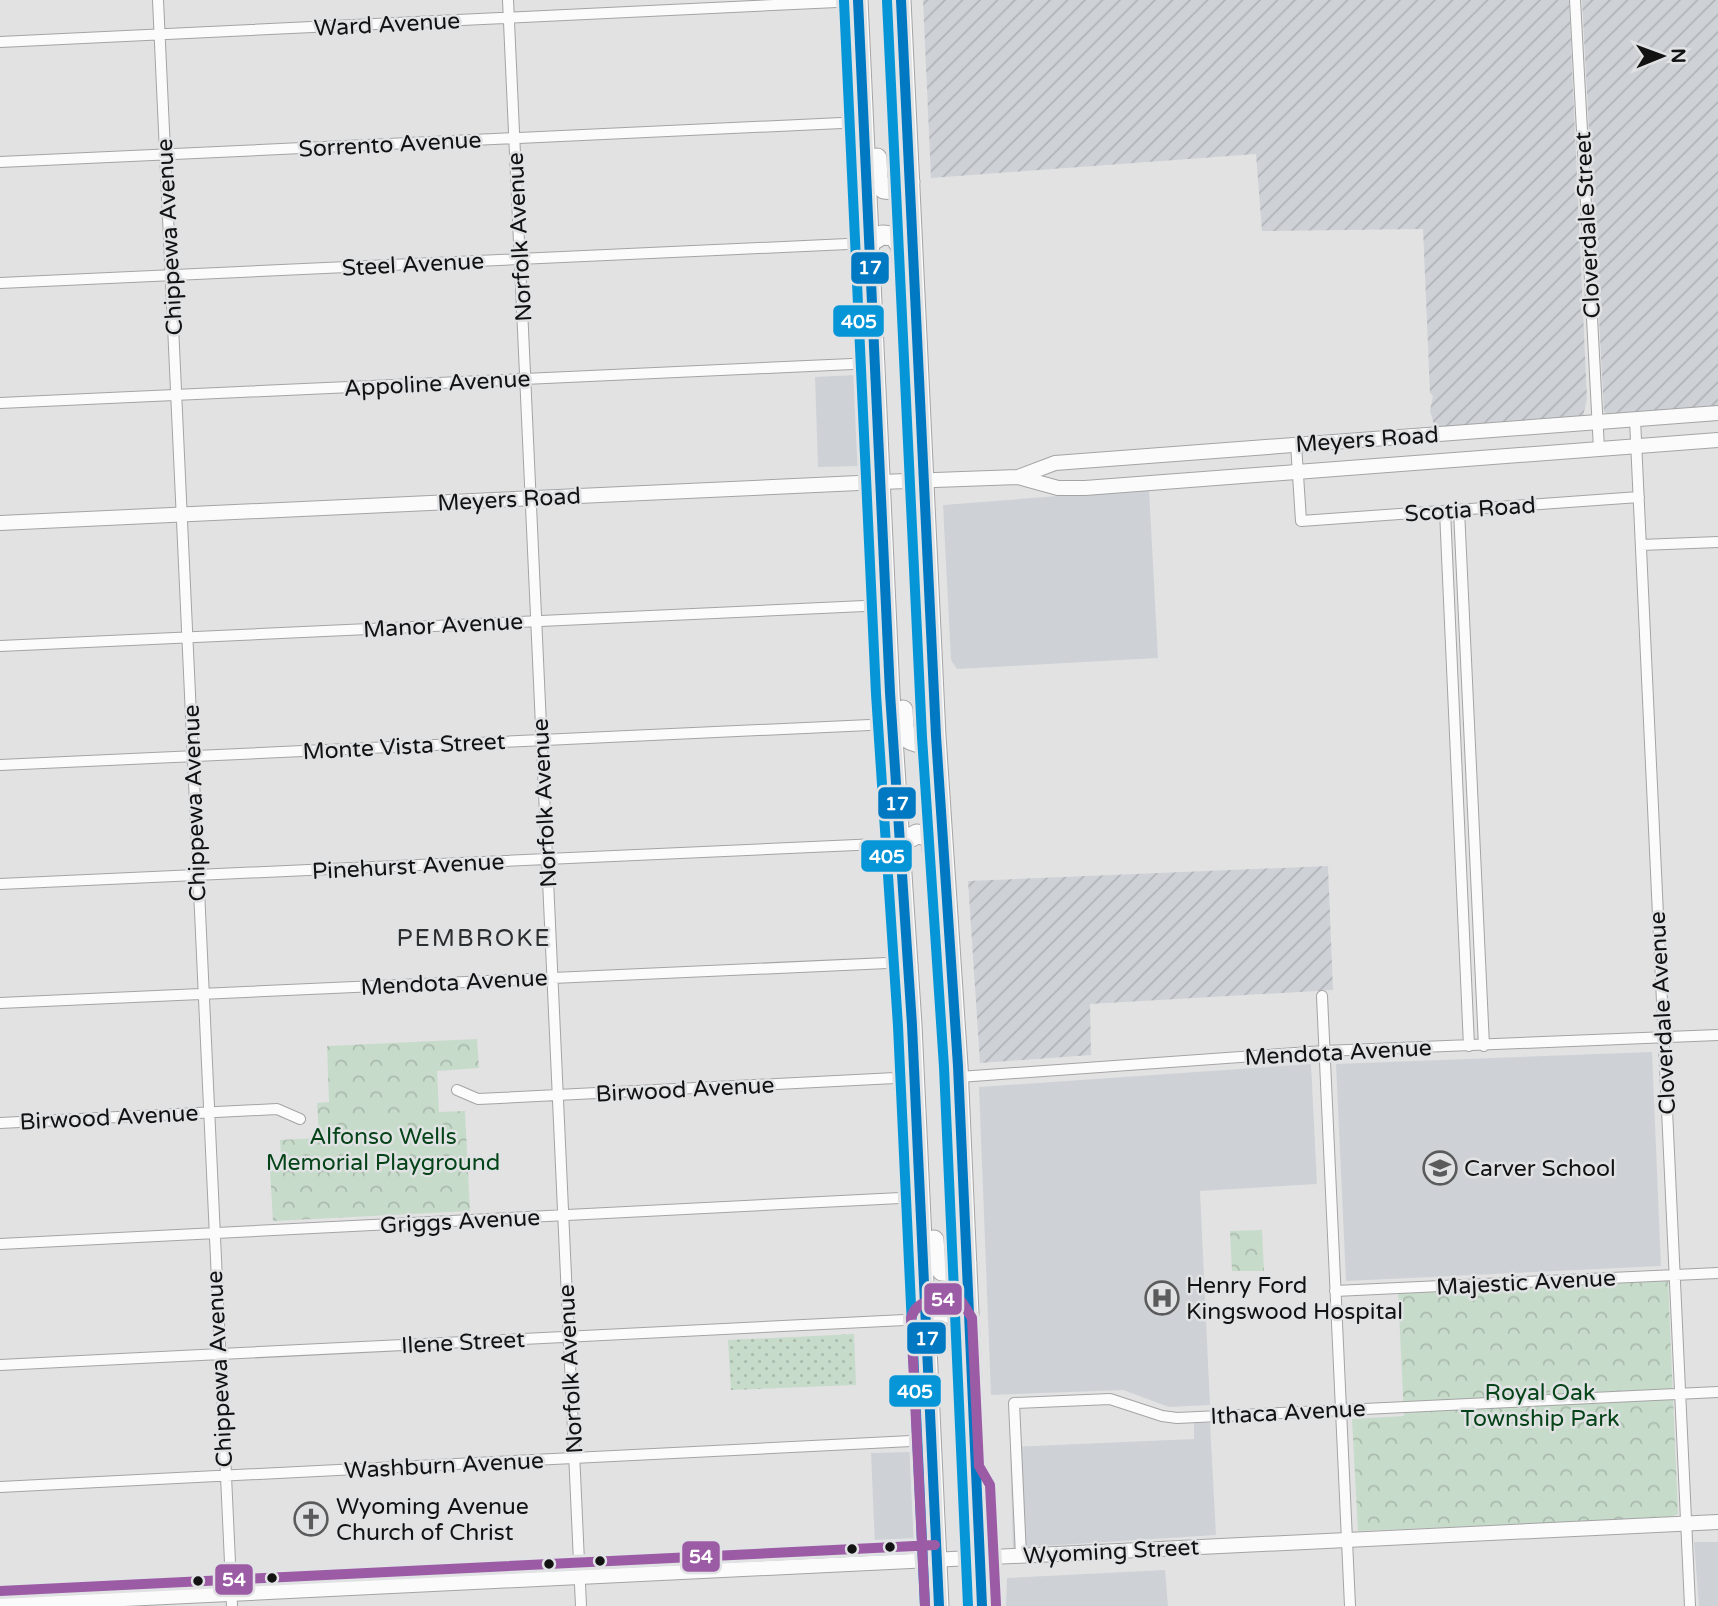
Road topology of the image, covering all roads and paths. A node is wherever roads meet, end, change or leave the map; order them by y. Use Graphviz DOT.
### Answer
graph roads {
  1 [pos="158,0"];
  2 [pos="508,0"];
  3 [pos="858,0"];
  4 [pos="901,0"];
  5 [pos="1575,0"];
  6 [pos="508,18"];
  7 [pos="159,34"];
  8 [pos="0,42"];
  9 [pos="860,59"];
  10 [pos="863,122"];
  11 [pos="514,138"];
  12 [pos="165,155"];
  13 [pos="0,162"];
  14 [pos="910,182"];
  15 [pos="869,243"];
  16 [pos="520,259"];
  17 [pos="171,275"];
  18 [pos="0,283"];
  19 [pos="874,362"];
  20 [pos="525,379"];
  21 [pos="176,395"];
  22 [pos="0,403"];
  23 [pos="1718,413"];
  24 [pos="1635,419"];
  25 [pos="1597,422"];
  26 [pos="1718,440"];
  27 [pos="1296,444"];
  28 [pos="1637,446"];
  29 [pos="1599,449"];
  30 [pos="923,471"];
  31 [pos="1298,471"];
  32 [pos="1018,477"];
  33 [pos="880,491"];
  34 [pos="1639,497"];
  35 [pos="530,499"];
  36 [pos="1459,510"];
  37 [pos="1445,511"];
  38 [pos="182,515"];
  39 [pos="0,523"];
  40 [pos="1718,542"];
  41 [pos="1641,545"];
  42 [pos="1463,603"];
  43 [pos="1449,604"];
  44 [pos="886,605"];
  45 [pos="536,621"];
  46 [pos="187,637"];
  47 [pos="0,646"];
  48 [pos="891,724"];
  49 [pos="936,736"];
  50 [pos="541,740"];
  51 [pos="193,756"];
  52 [pos="1471,764"];
  53 [pos="0,765"];
  54 [pos="1457,765"];
  55 [pos="900,843"];
  56 [pos="1461,850"];
  57 [pos="1475,850"];
  58 [pos="547,860"];
  59 [pos="197,875"];
  60 [pos="0,884"];
  61 [pos="1478,936"];
  62 [pos="1465,937"];
  63 [pos="909,962"];
  64 [pos="953,965"];
  65 [pos="551,978"];
  66 [pos="202,994"];
  67 [pos="1322,996"];
  68 [pos="0,1003"];
  69 [pos="1718,1035"];
  70 [pos="1663,1038"];
  71 [pos="1469,1046"];
  72 [pos="1484,1046"];
  73 [pos="1324,1051"];
  74 [pos="915,1077"];
  75 [pos="959,1077"];
  76 [pos="457,1090"];
  77 [pos="556,1095"];
  78 [pos="207,1112"];
  79 [pos="300,1119"];
  80 [pos="0,1123"];
  81 [pos="918,1144"];
  82 [pos="920,1198"];
  83 [pos="563,1216"];
  84 [pos="213,1233"];
  85 [pos="0,1244"];
  86 [pos="967,1264"];
  87 [pos="1718,1273"];
  88 [pos="1674,1275"];
  89 [pos="1335,1291"];
  90 [pos="925,1319"];
  91 [pos="567,1337"];
  92 [pos="219,1355"];
  93 [pos="0,1365"];
  94 [pos="1718,1392"];
  95 [pos="1679,1394"];
  96 [pos="1340,1410"];
  97 [pos="931,1440"];
  98 [pos="575,1458"];
  99 [pos="225,1476"];
  100 [pos="0,1487"];
  101 [pos="976,1487"];
  102 [pos="1718,1522"];
  103 [pos="1685,1524"];
  104 [pos="1346,1540"];
  105 [pos="1021,1556"];
  106 [pos="980,1558"];
  107 [pos="937,1568"];
  108 [pos="580,1578"];
  109 [pos="232,1600"];
  110 [pos="0,1605"];
  111 [pos="581,1606"];
  112 [pos="939,1606"];
  113 [pos="951,1606"];
  114 [pos="982,1606"];
  115 [pos="1350,1606"];
  116 [pos="1690,1606"];
  1 -- 7 [label="street, Chippewa Avenue"];
  2 -- 6 [label="street, Norfolk Avenue"];
  3 -- 6 [label="street, Ward Avenue"];
  3 -- 9 [label="highway"];
  4 -- 14 [label="highway"];
  5 -- 25 [label="street, Cloverdale Street"];
  6 -- 7 [label="street, Ward Avenue"];
  6 -- 11 [label="street, Norfolk Avenue"];
  7 -- 8 [label="street, Ward Avenue"];
  7 -- 12 [label="street, Chippewa Avenue"];
  9 -- 10 [label="highway"];
  9 -- 14 [label="highway"];
  10 -- 11 [label="street, Sorrento Avenue"];
  10 -- 15 [label="highway"];
  11 -- 12 [label="street, Sorrento Avenue"];
  11 -- 16 [label="street, Norfolk Avenue"];
  12 -- 13 [label="street, Sorrento Avenue"];
  12 -- 17 [label="street, Chippewa Avenue"];
  14 -- 30 [label="highway"];
  15 -- 16 [label="street, Steel Avenue"];
  15 -- 19 [label="highway"];
  15 -- 30 [label="highway"];
  16 -- 17 [label="street, Steel Avenue"];
  16 -- 20 [label="street, Norfolk Avenue"];
  17 -- 18 [label="street, Steel Avenue"];
  17 -- 21 [label="street, Chippewa Avenue"];
  19 -- 20 [label="street, Appoline Avenue"];
  19 -- 33 [label="highway"];
  20 -- 21 [label="street, Appoline Avenue"];
  20 -- 35 [label="street, Norfolk Avenue"];
  21 -- 22 [label="street, Appoline Avenue"];
  21 -- 38 [label="street, Chippewa Avenue"];
  23 -- 24 [label="street, Meyers Road"];
  24 -- 25 [label="street, Meyers Road"];
  24 -- 28 [label="street, Cloverdale Avenue"];
  25 -- 27 [label="street, Meyers Road"];
  25 -- 29 [label="street, Cloverdale Street"];
  26 -- 28 [label="street, Meyers Road"];
  27 -- 31 [label="street"];
  27 -- 32 [label="street, Meyers Road"];
  28 -- 29 [label="street, Meyers Road"];
  28 -- 34 [label="street, Cloverdale Avenue"];
  29 -- 31 [label="street, Meyers Road"];
  30 -- 32 [label="street, Meyers Road"];
  30 -- 33 [label="street, Meyers Road"];
  30 -- 49 [label="highway"];
  31 -- 32 [label="street, Meyers Road"];
  31 -- 37 [label="street, Scotia Road"];
  33 -- 35 [label="street, Meyers Road"];
  33 -- 44 [label="highway"];
  33 -- 49 [label="highway"];
  34 -- 36 [label="street, Scotia Road"];
  34 -- 41 [label="street, Cloverdale Avenue"];
  35 -- 38 [label="street, Meyers Road"];
  35 -- 45 [label="street, Norfolk Avenue"];
  36 -- 37 [label="street, Scotia Road"];
  36 -- 42 [label="street"];
  37 -- 43 [label="street"];
  38 -- 39 [label="street, Meyers Road"];
  38 -- 46 [label="street, Chippewa Avenue"];
  40 -- 41 [label="street"];
  41 -- 70 [label="street, Cloverdale Avenue"];
  42 -- 43 [label="street"];
  42 -- 52 [label="street"];
  43 -- 54 [label="street"];
  44 -- 45 [label="street, Manor Avenue"];
  44 -- 48 [label="highway"];
  45 -- 46 [label="street, Manor Avenue"];
  45 -- 50 [label="street, Norfolk Avenue"];
  46 -- 47 [label="street, Manor Avenue"];
  46 -- 51 [label="street, Chippewa Avenue"];
  48 -- 50 [label="street, Monte Vista Street"];
  48 -- 55 [label="highway"];
  49 -- 64 [label="highway"];
  50 -- 51 [label="street, Monte Vista Street"];
  50 -- 58 [label="street, Norfolk Avenue"];
  51 -- 53 [label="street, Monte Vista Street"];
  51 -- 59 [label="street, Chippewa Avenue"];
  52 -- 54 [label="street"];
  52 -- 57 [label="street"];
  54 -- 56 [label="street"];
  55 -- 58 [label="street, Pinehurst Avenue"];
  55 -- 63 [label="highway"];
  55 -- 64 [label="highway"];
  56 -- 57 [label="street"];
  56 -- 62 [label="street"];
  57 -- 61 [label="street"];
  58 -- 59 [label="street, Pinehurst Avenue"];
  58 -- 65 [label="street, Norfolk Avenue"];
  59 -- 60 [label="street, Pinehurst Avenue"];
  59 -- 66 [label="street, Chippewa Avenue"];
  61 -- 62 [label="street"];
  61 -- 72 [label="street"];
  62 -- 71 [label="street"];
  63 -- 65 [label="street, Mendota Avenue"];
  63 -- 74 [label="highway"];
  64 -- 75 [label="highway"];
  65 -- 66 [label="street, Mendota Avenue"];
  65 -- 77 [label="street, Norfolk Avenue"];
  66 -- 68 [label="street, Mendota Avenue"];
  66 -- 78 [label="street, Chippewa Avenue"];
  67 -- 73 [label="street"];
  69 -- 70 [label="street, Mendota Avenue"];
  70 -- 72 [label="street, Mendota Avenue"];
  70 -- 88 [label="street, Cloverdale Avenue"];
  71 -- 72 [label="street, Mendota Avenue"];
  71 -- 73 [label="street, Mendota Avenue"];
  73 -- 75 [label="street, Mendota Avenue"];
  73 -- 89 [label="street"];
  74 -- 77 [label="street, Birwood Avenue"];
  74 -- 81 [label="highway"];
  75 -- 86 [label="highway"];
  76 -- 77 [label="street, Birwood Avenue"];
  77 -- 83 [label="street, Norfolk Avenue"];
  78 -- 79 [label="street, Birwood Avenue"];
  78 -- 80 [label="street, Birwood Avenue"];
  78 -- 84 [label="street, Chippewa Avenue"];
  81 -- 82 [label="highway"];
  81 -- 86 [label="highway"];
  82 -- 83 [label="street, Griggs Avenue"];
  82 -- 90 [label="highway"];
  83 -- 84 [label="street, Griggs Avenue"];
  83 -- 91 [label="street, Norfolk Avenue"];
  84 -- 85 [label="street, Griggs Avenue"];
  84 -- 92 [label="street, Chippewa Avenue"];
  86 -- 101 [label="highway"];
  87 -- 88 [label="street, Majestic Avenue"];
  88 -- 89 [label="street, Majestic Avenue"];
  88 -- 95 [label="street, Cloverdale Avenue"];
  89 -- 96 [label="street"];
  90 -- 91 [label="street, Ilene Street"];
  90 -- 97 [label="highway"];
  90 -- 101 [label="highway"];
  91 -- 92 [label="street, Ilene Street"];
  91 -- 98 [label="street, Norfolk Avenue"];
  92 -- 93 [label="street, Ilene Street"];
  92 -- 99 [label="street, Chippewa Avenue"];
  94 -- 95 [label="street, Ithaca Avenue"];
  95 -- 96 [label="street, Ithaca Avenue"];
  95 -- 103 [label="street, Cloverdale Avenue"];
  96 -- 104 [label="street"];
  96 -- 105 [label="street, Ithaca Avenue"];
  97 -- 98 [label="street, Washburn Avenue"];
  97 -- 107 [label="highway"];
  98 -- 99 [label="street, Washburn Avenue"];
  98 -- 108 [label="street, Norfolk Avenue"];
  99 -- 100 [label="street, Washburn Avenue"];
  99 -- 109 [label="street, Chippewa Avenue"];
  101 -- 106 [label="highway"];
  102 -- 103 [label="street, Wyoming Street"];
  103 -- 104 [label="street, Wyoming Street"];
  103 -- 116 [label="street, Cloverdale Avenue"];
  104 -- 105 [label="street, Wyoming Street"];
  104 -- 115 [label="street"];
  105 -- 106 [label="street, Wyoming Street"];
  106 -- 107 [label="street, Wyoming Street"];
  106 -- 114 [label="highway"];
  107 -- 108 [label="street, Wyoming Street"];
  107 -- 112 [label="highway"];
  107 -- 113 [label="highway"];
  108 -- 109 [label="street, Wyoming Street"];
  108 -- 111 [label="street, Norfolk Avenue"];
  109 -- 110 [label="street, Wyoming Street"];
}
